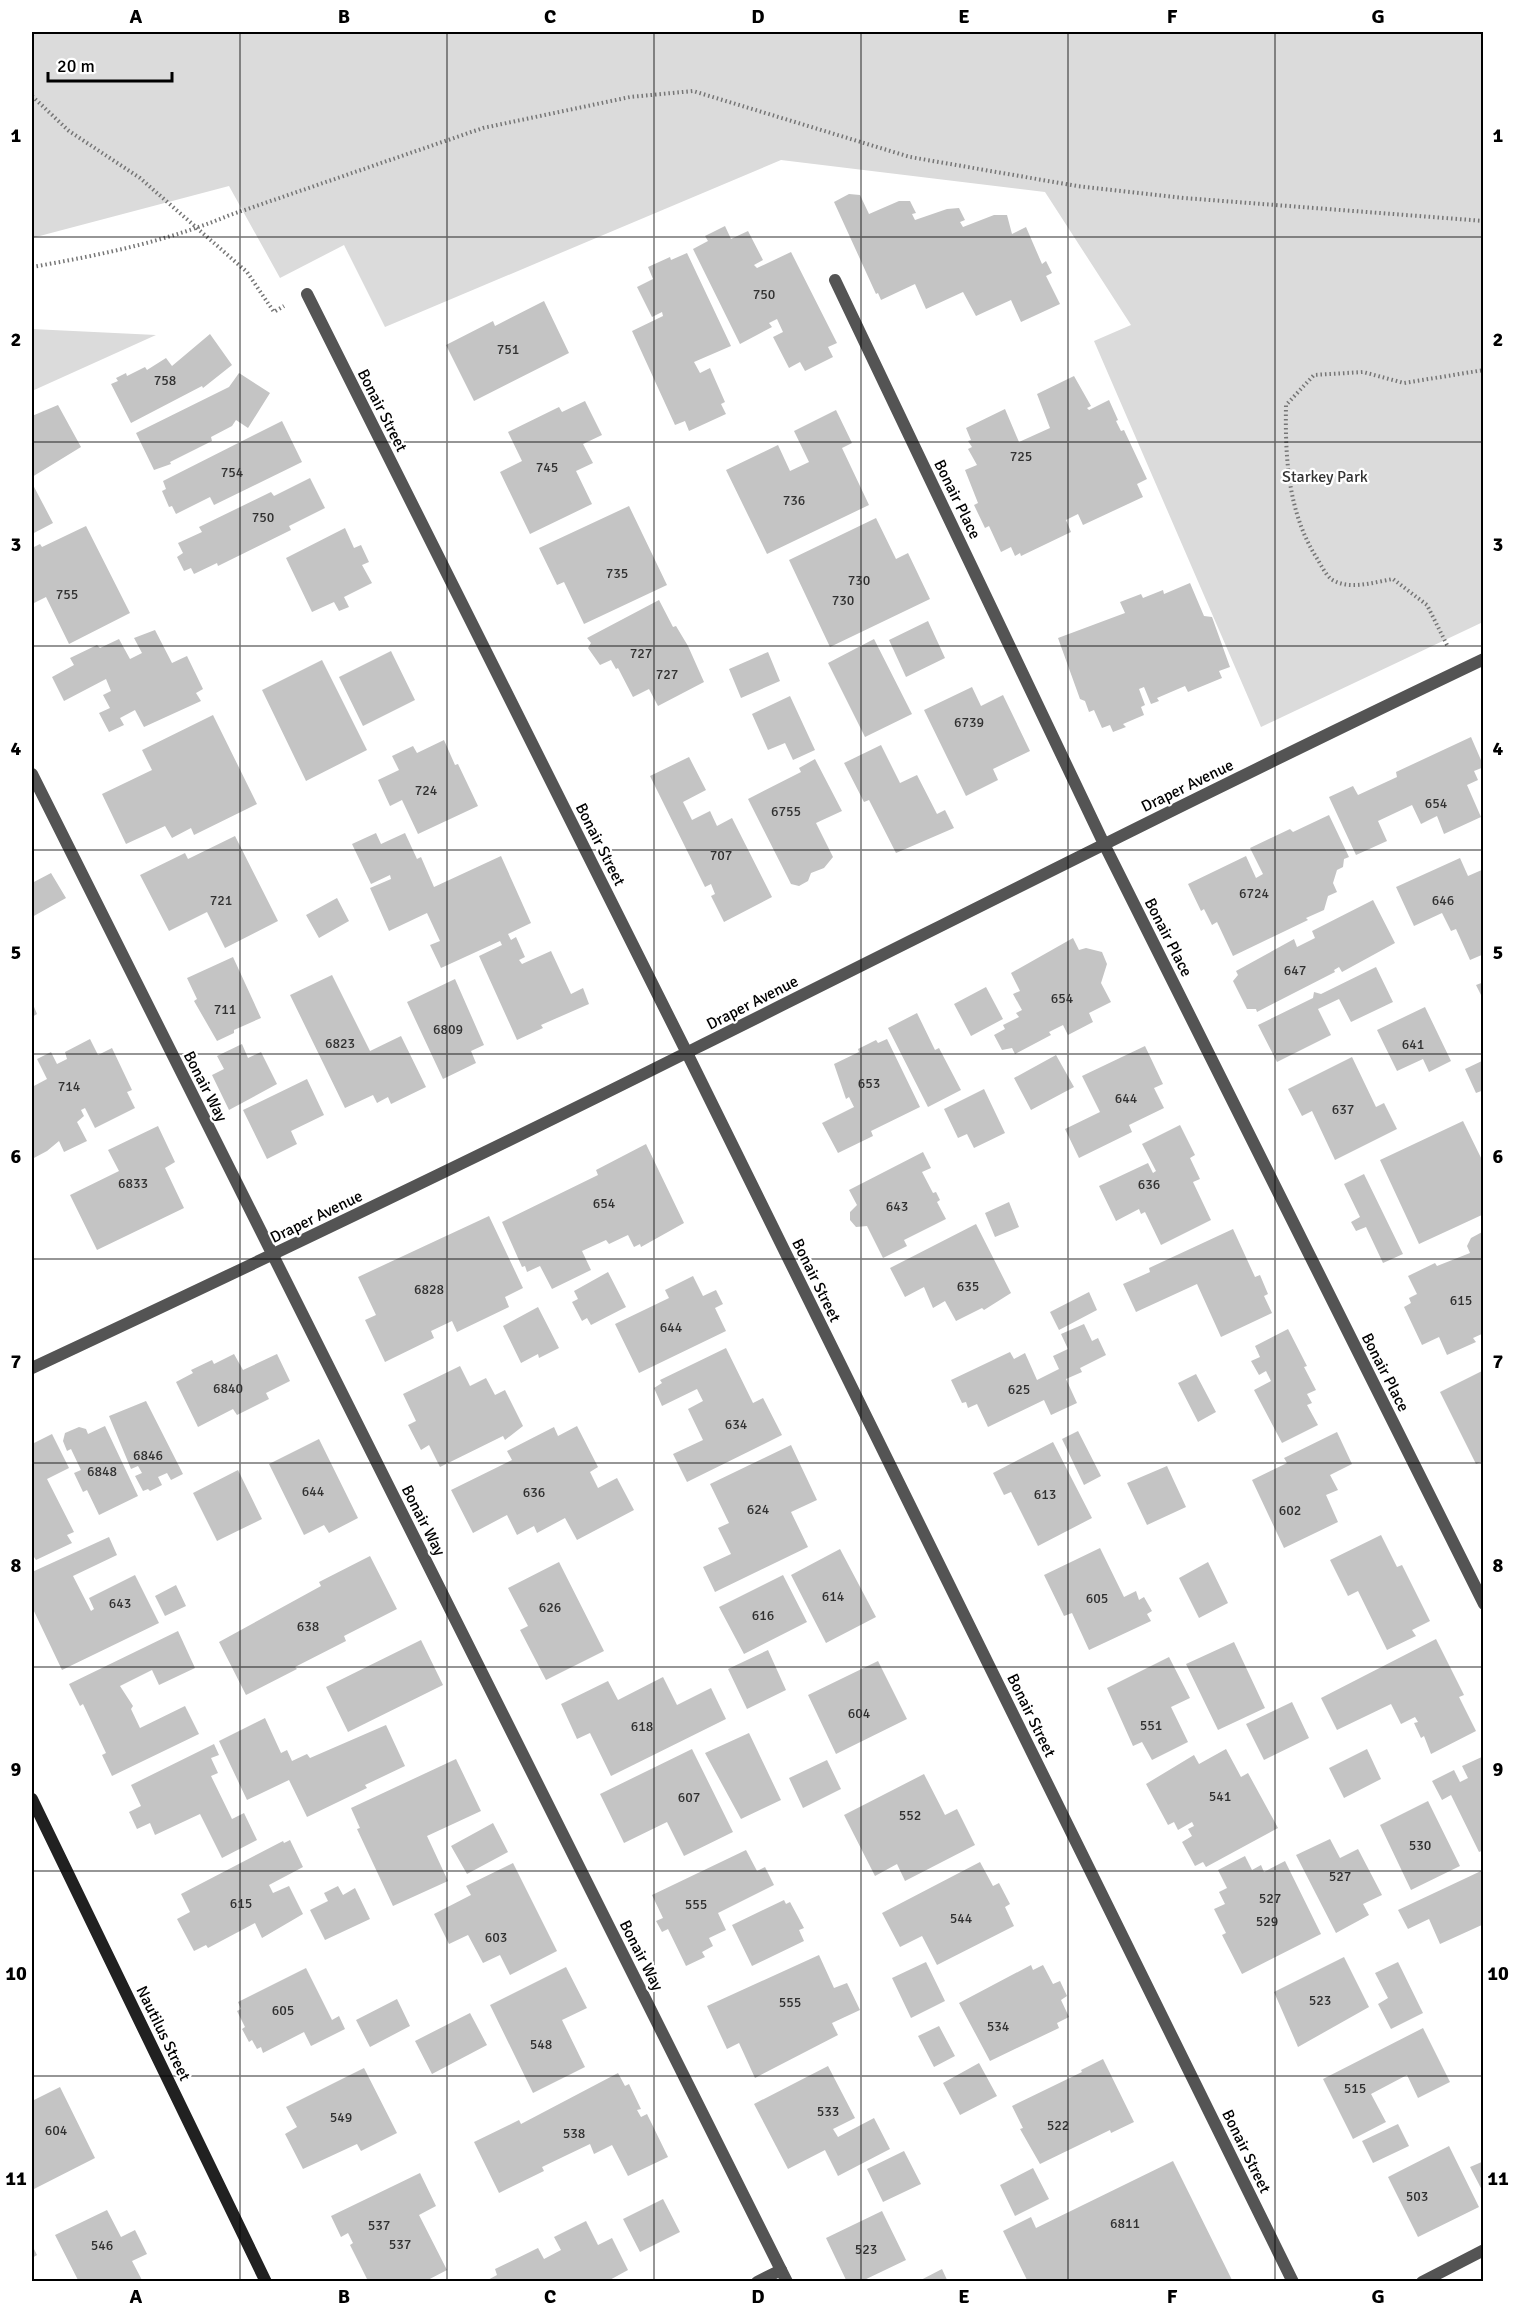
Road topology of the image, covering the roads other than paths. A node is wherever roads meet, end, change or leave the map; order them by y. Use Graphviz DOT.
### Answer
graph roads {
  1 [pos="835,280"];
  2 [pos="307,294"];
  3 [pos="1484,659"];
  4 [pos="32,774"];
  5 [pos="1104,844"];
  6 [pos="687,1053"];
  7 [pos="273,1256"];
  8 [pos="32,1368"];
  9 [pos="1484,1604"];
  10 [pos="32,1799"];
  11 [pos="1484,2250"];
  12 [pos="781,2270"];
  13 [pos="266,2282"];
  14 [pos="757,2282"];
  15 [pos="787,2282"];
  16 [pos="1293,2282"];
  17 [pos="1422,2282"];
  1 -- 5 [label="street, Bonair Place"];
  2 -- 6 [label="street, Bonair Street"];
  3 -- 5 [label="street, Draper Avenue"];
  4 -- 7 [label="street, Bonair Way"];
  5 -- 6 [label="street, Draper Avenue"];
  5 -- 9 [label="street, Bonair Place"];
  6 -- 7 [label="street, Draper Avenue"];
  6 -- 16 [label="street, Bonair Street"];
  7 -- 8 [label="street, Draper Avenue"];
  7 -- 12 [label="street, Bonair Way"];
  10 -- 13 [label="main road, Nautilus Street"];
  11 -- 17 [label="street"];
  12 -- 14 [label="street"];
  12 -- 15 [label="street, Bonair Way"];
}
